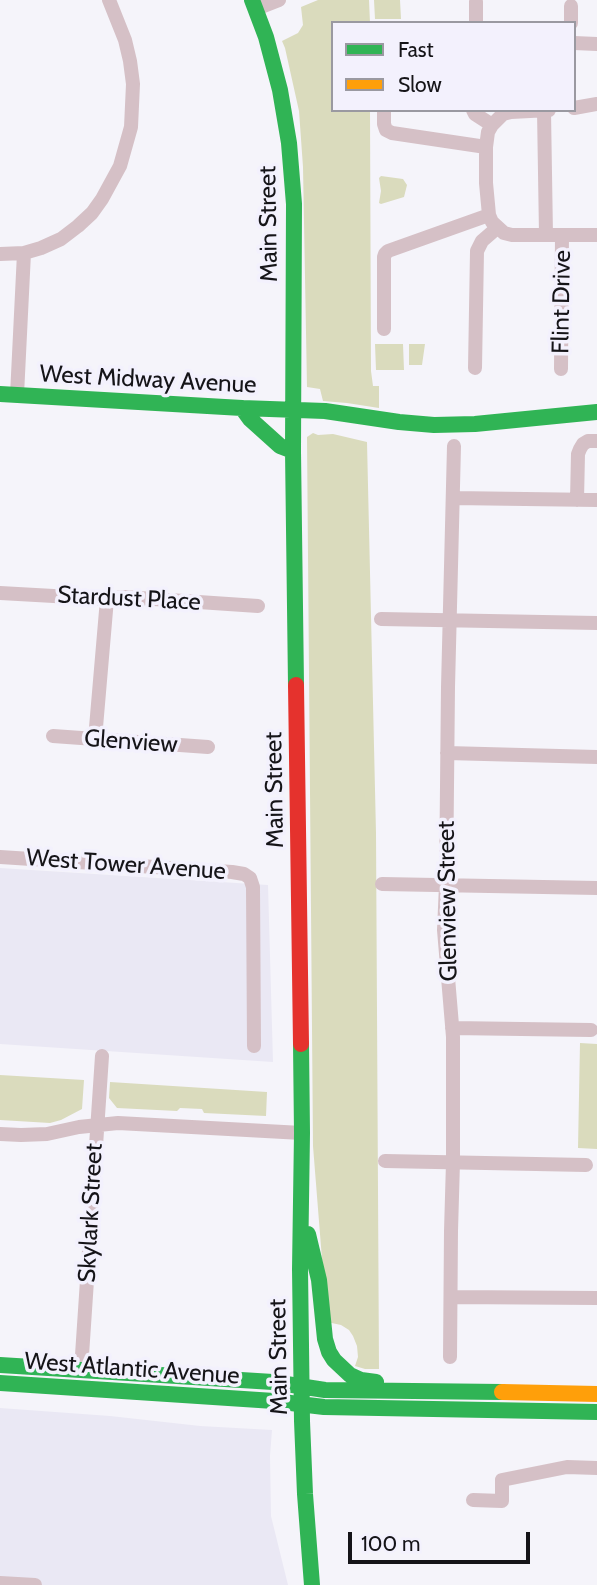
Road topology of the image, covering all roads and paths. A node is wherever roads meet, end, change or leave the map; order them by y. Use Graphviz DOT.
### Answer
graph roads {
  1 [pos="109,0"];
  2 [pos="279,0"];
  3 [pos="476,2"];
  4 [pos="254,5"];
  5 [pos="571,6"];
  6 [pos="475,21"];
  7 [pos="570,21"];
  8 [pos="576,43"];
  9 [pos="597,44"];
  10 [pos="597,104"];
  11 [pos="576,108"];
  12 [pos="384,112"];
  13 [pos="474,112"];
  14 [pos="514,112"];
  15 [pos="546,112"];
  16 [pos="492,125"];
  17 [pos="486,147"];
  18 [pos="493,221"];
  19 [pos="546,235"];
  20 [pos="562,235"];
  21 [pos="597,235"];
  22 [pos="24,253"];
  23 [pos="0,254"];
  24 [pos="384,329"];
  25 [pos="475,368"];
  26 [pos="561,369"];
  27 [pos="0,394"];
  28 [pos="17,395"];
  29 [pos="242,408"];
  30 [pos="293,410"];
  31 [pos="597,412"];
  32 [pos="593,441"];
  33 [pos="454,446"];
  34 [pos="293,451"];
  35 [pos="453,498"];
  36 [pos="577,500"];
  37 [pos="597,500"];
  38 [pos="0,593"];
  39 [pos="107,599"];
  40 [pos="258,606"];
  41 [pos="381,619"];
  42 [pos="450,621"];
  43 [pos="597,623"];
  44 [pos="54,736"];
  45 [pos="95,739"];
  46 [pos="208,747"];
  47 [pos="447,752"];
  48 [pos="597,757"];
  49 [pos="0,857"];
  50 [pos="382,884"];
  51 [pos="446,885"];
  52 [pos="597,888"];
  53 [pos="452,1028"];
  54 [pos="591,1030"];
  55 [pos="254,1046"];
  56 [pos="102,1056"];
  57 [pos="97,1124"];
  58 [pos="302,1133"];
  59 [pos="0,1134"];
  60 [pos="385,1161"];
  61 [pos="453,1162"];
  62 [pos="586,1166"];
  63 [pos="301,1206"];
  64 [pos="451,1297"];
  65 [pos="597,1298"];
  66 [pos="450,1357"];
  67 [pos="0,1364"];
  68 [pos="81,1370"];
  69 [pos="0,1383"];
  70 [pos="302,1387"];
  71 [pos="542,1393"];
  72 [pos="597,1394"];
  73 [pos="302,1404"];
  74 [pos="597,1412"];
  75 [pos="597,1468"];
  76 [pos="473,1500"];
  77 [pos="0,1583"];
  78 [pos="35,1585"];
  79 [pos="312,1585"];
  1 -- 22 [label="street"];
  2 -- 4 [label="street"];
  3 -- 6 [label="street"];
  4 -- 30 [label="street, Main Street"];
  5 -- 7 [label="street"];
  8 -- 9 [label="street"];
  10 -- 11 [label="street"];
  12 -- 17 [label="street"];
  13 -- 16 [label="street"];
  14 -- 16 [label="street"];
  15 -- 19 [label="street"];
  16 -- 17 [label="street"];
  17 -- 18 [label="street"];
  18 -- 19 [label="street"];
  18 -- 24 [label="street"];
  18 -- 25 [label="street"];
  19 -- 20 [label="street"];
  20 -- 21 [label="street"];
  20 -- 26 [label="street, Flint Drive"];
  22 -- 23 [label="street"];
  22 -- 28 [label="street"];
  27 -- 28 [label="street, West Midway Avenue"];
  28 -- 29 [label="street, West Midway Avenue"];
  29 -- 30 [label="street, West Midway Avenue"];
  29 -- 34 [label="street"];
  30 -- 31 [label="street, West Midway Avenue"];
  30 -- 34 [label="street, Main Street"];
  32 -- 36 [label="street"];
  33 -- 35 [label="street, Glenview Street"];
  34 -- 58 [label="street, Main Street"];
  35 -- 36 [label="street"];
  35 -- 42 [label="street, Glenview Street"];
  36 -- 37 [label="street"];
  38 -- 39 [label="street, Stardust Place"];
  39 -- 40 [label="street, Stardust Place"];
  39 -- 45 [label="street"];
  41 -- 42 [label="street"];
  42 -- 43 [label="street"];
  42 -- 47 [label="street, Glenview Street"];
  44 -- 45 [label="street, Glenview"];
  45 -- 46 [label="street, Glenview"];
  47 -- 48 [label="street"];
  47 -- 51 [label="street, Glenview Street"];
  49 -- 55 [label="street, West Tower Avenue"];
  50 -- 51 [label="street"];
  51 -- 52 [label="street"];
  51 -- 53 [label="street, Glenview Street"];
  53 -- 54 [label="street"];
  53 -- 61 [label="street, Glenview Street"];
  56 -- 57 [label="street, Skylark Street"];
  57 -- 58 [label="street"];
  57 -- 59 [label="street"];
  57 -- 68 [label="street, Skylark Street"];
  58 -- 63 [label="street, Main Street"];
  60 -- 61 [label="street"];
  61 -- 62 [label="street"];
  61 -- 64 [label="street, Glenview Street"];
  63 -- 70 [label="street, Main Street"];
  63 -- 71 [label="street"];
  64 -- 65 [label="street"];
  64 -- 66 [label="street, Glenview Street"];
  67 -- 68 [label="street, West Atlantic Avenue"];
  68 -- 70 [label="street, West Atlantic Avenue"];
  69 -- 73 [label="street, West Atlantic Avenue"];
  70 -- 71 [label="street, West Atlantic Avenue"];
  70 -- 73 [label="street, Main Street"];
  71 -- 72 [label="street"];
  73 -- 74 [label="street, West Atlantic Avenue"];
  73 -- 79 [label="street, Main Street"];
  75 -- 76 [label="street"];
  77 -- 78 [label="street"];
}
